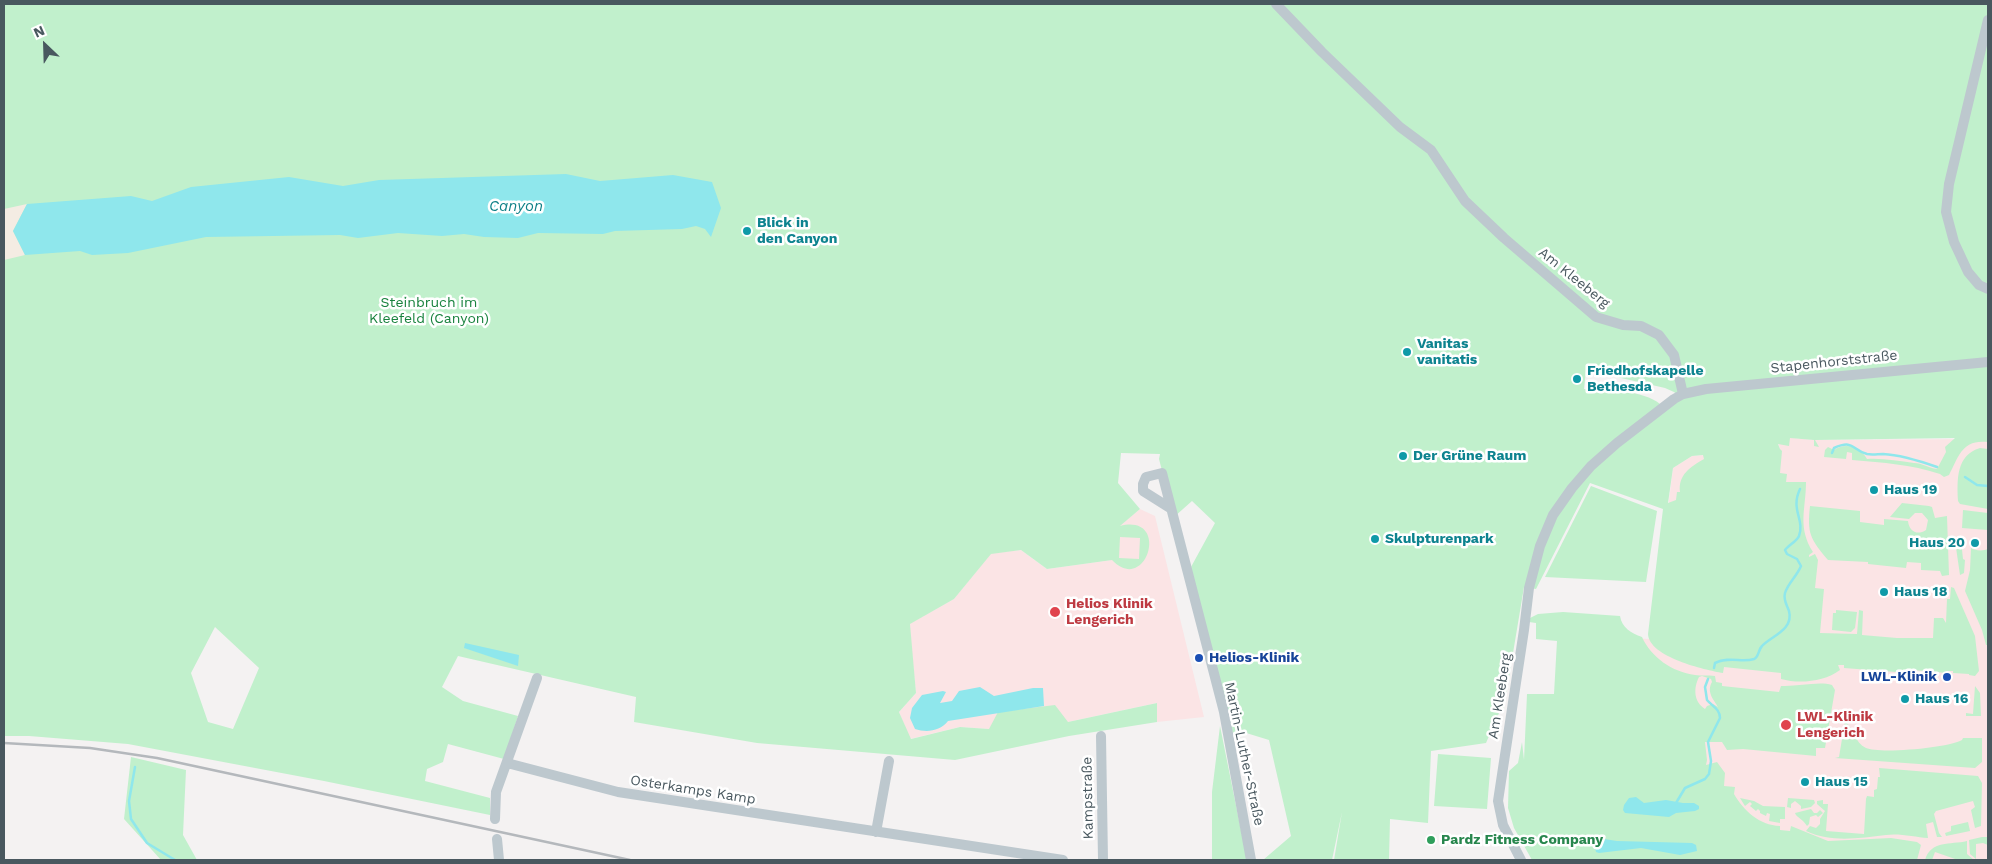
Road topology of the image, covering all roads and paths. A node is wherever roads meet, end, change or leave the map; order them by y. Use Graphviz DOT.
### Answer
graph roads {
  1 [pos="1276,4"];
  2 [pos="1988,20"];
  3 [pos="1988,289"];
  4 [pos="1988,362"];
  5 [pos="1683,394"];
  6 [pos="1170,508"];
  7 [pos="538,678"];
  8 [pos="1101,736"];
  9 [pos="889,761"];
  10 [pos="507,762"];
  11 [pos="495,820"];
  12 [pos="876,832"];
  13 [pos="497,839"];
  14 [pos="499,860"];
  15 [pos="1061,860"];
  16 [pos="1103,860"];
  17 [pos="1251,860"];
  18 [pos="1521,860"];
  1 -- 5 [label="street, Am Kleeberg"];
  2 -- 3 [label="street"];
  4 -- 5 [label="street, Stapenhorststraße"];
  5 -- 18 [label="street, Am Kleeberg"];
  6 -- 17 [label="street, Martin-Luther-Straße"];
  7 -- 10 [label="street"];
  8 -- 16 [label="street, Kampstraße"];
  9 -- 12 [label="street"];
  10 -- 11 [label="street"];
  10 -- 12 [label="street, Osterkamps Kamp"];
  12 -- 15 [label="street, Osterkamps Kamp"];
  13 -- 14 [label="street"];
}
